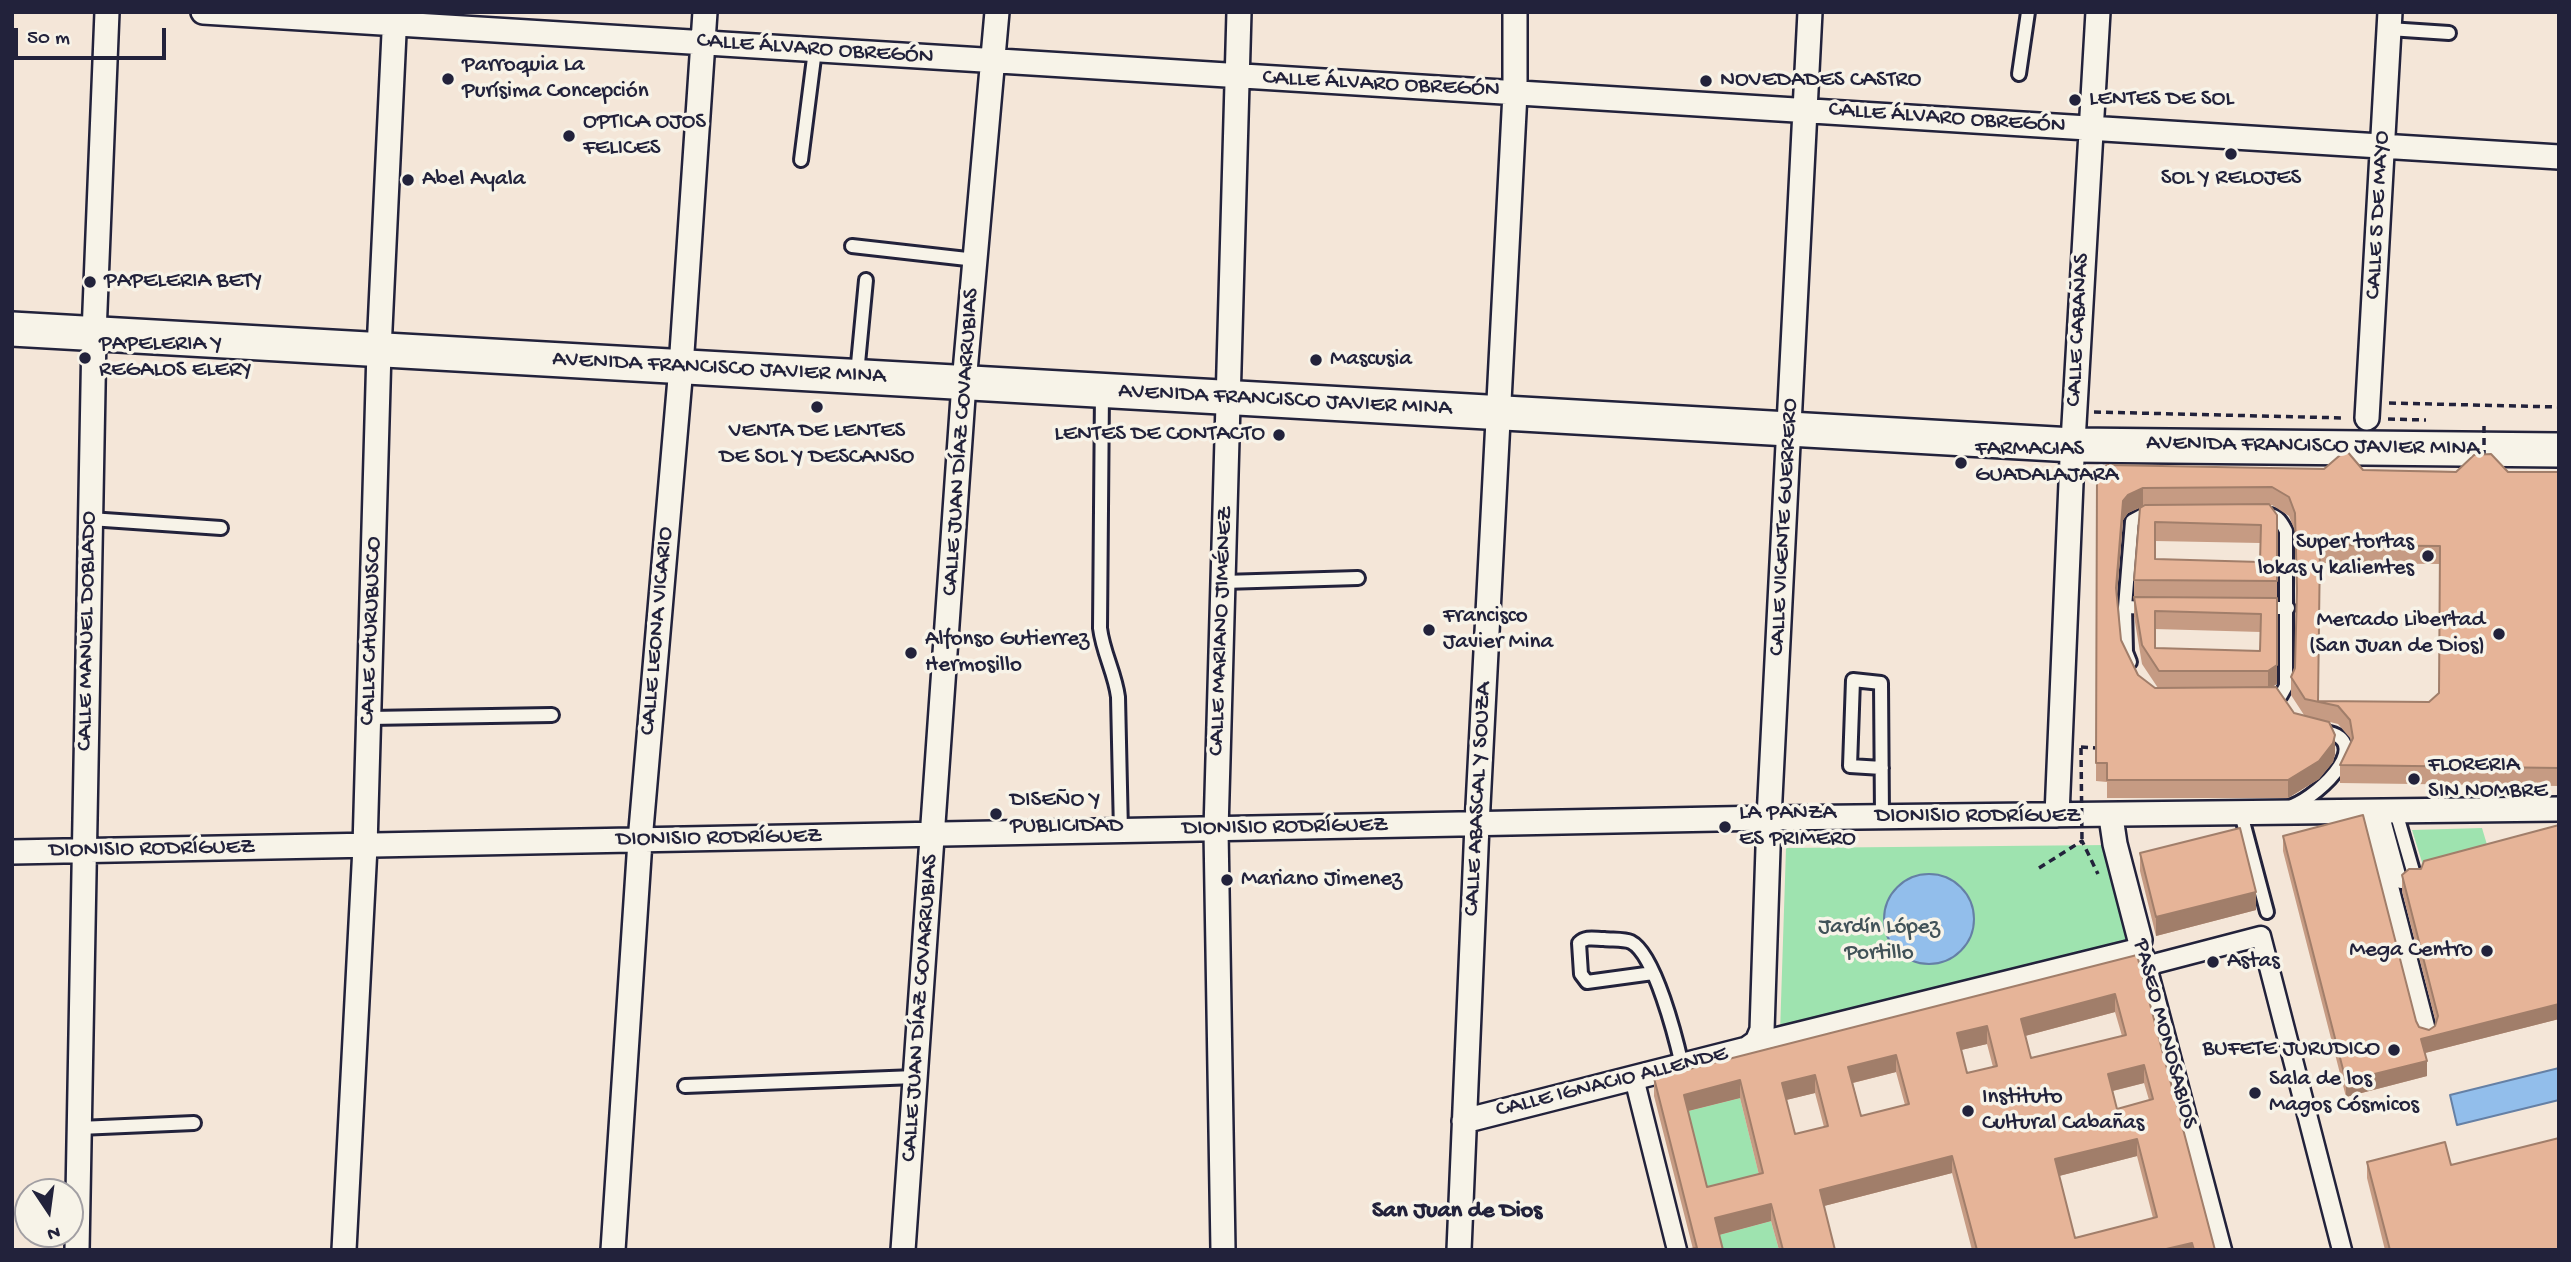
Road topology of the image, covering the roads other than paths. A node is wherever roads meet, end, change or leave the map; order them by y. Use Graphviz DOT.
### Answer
graph roads {
  1 [pos="107,12"];
  2 [pos="203,12"];
  3 [pos="705,12"];
  4 [pos="997,12"];
  5 [pos="1239,12"];
  6 [pos="1515,12"];
  7 [pos="1810,12"];
  8 [pos="2028,12"];
  9 [pos="2098,12"];
  10 [pos="394,18"];
  11 [pos="2389,21"];
  12 [pos="2449,33"];
  13 [pos="703,43"];
  14 [pos="815,50"];
  15 [pos="993,61"];
  16 [pos="2019,74"];
  17 [pos="1237,76"];
  18 [pos="1515,93"];
  19 [pos="1805,111"];
  20 [pos="2091,128"];
  21 [pos="2383,146"];
  22 [pos="2559,157"];
  23 [pos="801,160"];
  24 [pos="852,246"];
  25 [pos="976,260"];
  26 [pos="866,280"];
  27 [pos="12,329"];
  28 [pos="94,334"];
  29 [pos="379,350"];
  30 [pos="681,367"];
  31 [pos="857,377"];
  32 [pos="964,383"];
  33 [pos="1102,391"];
  34 [pos="1228,398"];
  35 [pos="2368,411"];
  36 [pos="1499,413"];
  37 [pos="1790,430"];
  38 [pos="2073,445"];
  39 [pos="2559,450"];
  40 [pos="2246,514"];
  41 [pos="2169,515"];
  42 [pos="90,519"];
  43 [pos="221,528"];
  44 [pos="1358,578"];
  45 [pos="1223,582"];
  46 [pos="2124,607"];
  47 [pos="2165,608"];
  48 [pos="2247,608"];
  49 [pos="2288,608"];
  50 [pos="2134,673"];
  51 [pos="2281,695"];
  52 [pos="2257,698"];
  53 [pos="2287,710"];
  54 [pos="552,715"];
  55 [pos="369,718"];
  56 [pos="2305,729"];
  57 [pos="1882,768"];
  58 [pos="2383,813"];
  59 [pos="2558,813"];
  60 [pos="2241,814"];
  61 [pos="2057,815"];
  62 [pos="2206,815"];
  63 [pos="1882,817"];
  64 [pos="2111,817"];
  65 [pos="1769,818"];
  66 [pos="1477,825"];
  67 [pos="1216,830"];
  68 [pos="1121,832"];
  69 [pos="933,835"];
  70 [pos="640,841"];
  71 [pos="365,847"];
  72 [pos="84,851"];
  73 [pos="12,852"];
  74 [pos="2416,878"];
  75 [pos="2401,882"];
  76 [pos="2267,912"];
  77 [pos="2137,944"];
  78 [pos="2146,966"];
  79 [pos="1653,973"];
  80 [pos="2427,1034"];
  81 [pos="1757,1042"];
  82 [pos="1682,1065"];
  83 [pos="915,1077"];
  84 [pos="1634,1078"];
  85 [pos="685,1086"];
  86 [pos="1464,1121"];
  87 [pos="194,1123"];
  88 [pos="79,1128"];
  89 [pos="77,1250"];
  90 [pos="344,1250"];
  91 [pos="612,1250"];
  92 [pos="904,1250"];
  93 [pos="1223,1250"];
  94 [pos="1459,1250"];
  95 [pos="1677,1250"];
  96 [pos="2221,1250"];
  97 [pos="2342,1250"];
  1 -- 28 [label="street, CALLE MANUEL DOBLADO"];
  2 -- 10 [label="street, CALLE ÁLVARO OBREGÓN"];
  3 -- 13 [label="street, CALLE LEONA VICARIO"];
  4 -- 15 [label="street, CALLE JUAN DÍAZ COVARRUBIAS"];
  5 -- 17 [label="street, CALLE MARIANO JIMÉNEZ"];
  6 -- 18 [label="street, CALLE ABASCAL Y SOUZA"];
  7 -- 19 [label="street, CALLE VICENTE GUERRERO"];
  8 -- 16 [label="lane"];
  9 -- 20 [label="street, CALLE CABAÑAS"];
  10 -- 13 [label="street, CALLE ÁLVARO OBREGÓN"];
  10 -- 29 [label="street, CALLE CHURUBUSCO"];
  11 -- 12 [label="lane"];
  11 -- 21 [label="street, CALLE 5 DE MAYO"];
  13 -- 14 [label="street, CALLE ÁLVARO OBREGÓN"];
  13 -- 30 [label="street, CALLE LEONA VICARIO"];
  14 -- 15 [label="street, CALLE ÁLVARO OBREGÓN"];
  14 -- 23 [label="lane"];
  15 -- 17 [label="street, CALLE ÁLVARO OBREGÓN"];
  15 -- 25 [label="street, CALLE JUAN DÍAZ COVARRUBIAS"];
  17 -- 18 [label="street, CALLE ÁLVARO OBREGÓN"];
  17 -- 34 [label="street, CALLE MARIANO JIMÉNEZ"];
  18 -- 19 [label="street, CALLE ÁLVARO OBREGÓN"];
  18 -- 36 [label="street, CALLE ABASCAL Y SOUZA"];
  19 -- 20 [label="street, CALLE ÁLVARO OBREGÓN"];
  19 -- 37 [label="street, CALLE VICENTE GUERRERO"];
  20 -- 21 [label="street, CALLE ÁLVARO OBREGÓN"];
  20 -- 38 [label="street, CALLE CABAÑAS"];
  21 -- 22 [label="street, CALLE ÁLVARO OBREGÓN"];
  21 -- 35 [label="street, CALLE 5 DE MAYO"];
  24 -- 25 [label="lane"];
  25 -- 32 [label="street, CALLE JUAN DÍAZ COVARRUBIAS"];
  26 -- 31 [label="lane"];
  27 -- 28 [label="main road, AVENIDA FRANCISCO JAVIER MINA"];
  28 -- 29 [label="main road, AVENIDA FRANCISCO JAVIER MINA"];
  28 -- 42 [label="street, CALLE MANUEL DOBLADO"];
  29 -- 30 [label="main road, AVENIDA FRANCISCO JAVIER MINA"];
  29 -- 55 [label="street, CALLE CHURUBUSCO"];
  30 -- 31 [label="main road, AVENIDA FRANCISCO JAVIER MINA"];
  30 -- 70 [label="street, CALLE LEONA VICARIO"];
  31 -- 32 [label="main road, AVENIDA FRANCISCO JAVIER MINA"];
  32 -- 33 [label="main road, AVENIDA FRANCISCO JAVIER MINA"];
  32 -- 69 [label="street, CALLE JUAN DÍAZ COVARRUBIAS"];
  33 -- 34 [label="main road, AVENIDA FRANCISCO JAVIER MINA"];
  33 -- 68 [label="lane"];
  34 -- 36 [label="main road, AVENIDA FRANCISCO JAVIER MINA"];
  34 -- 45 [label="street, CALLE MARIANO JIMÉNEZ"];
  36 -- 37 [label="main road, AVENIDA FRANCISCO JAVIER MINA"];
  36 -- 66 [label="street, CALLE ABASCAL Y SOUZA"];
  37 -- 38 [label="main road, AVENIDA FRANCISCO JAVIER MINA"];
  37 -- 65 [label="street, CALLE VICENTE GUERRERO"];
  38 -- 39 [label="main road, AVENIDA FRANCISCO JAVIER MINA"];
  38 -- 61 [label="street, CALLE CABAÑAS"];
  40 -- 49 [label="lane"];
  41 -- 46 [label="lane"];
  42 -- 43 [label="lane"];
  42 -- 72 [label="street, CALLE MANUEL DOBLADO"];
  44 -- 45 [label="lane"];
  45 -- 67 [label="street, CALLE MARIANO JIMÉNEZ"];
  46 -- 47 [label="lane"];
  46 -- 50 [label="lane"];
  48 -- 49 [label="lane"];
  49 -- 51 [label="lane"];
  51 -- 52 [label="lane"];
  51 -- 53 [label="lane"];
  54 -- 55 [label="lane"];
  55 -- 71 [label="street, CALLE CHURUBUSCO"];
  56 -- 62 [label="lane"];
  57 -- 57 [label="lane"];
  57 -- 63 [label="lane"];
  58 -- 59 [label="street, DIONISIO RODRÍGUEZ"];
  58 -- 60 [label="street, DIONISIO RODRÍGUEZ"];
  58 -- 74 [label="lane"];
  58 -- 75 [label="lane"];
  58 -- 80 [label="street"];
  60 -- 62 [label="street, DIONISIO RODRÍGUEZ"];
  60 -- 76 [label="lane"];
  61 -- 63 [label="street, DIONISIO RODRÍGUEZ"];
  61 -- 64 [label="street, DIONISIO RODRÍGUEZ"];
  62 -- 64 [label="street, DIONISIO RODRÍGUEZ"];
  63 -- 65 [label="street, DIONISIO RODRÍGUEZ"];
  64 -- 77 [label="street, PASEO MONOSABIOS"];
  65 -- 66 [label="street, DIONISIO RODRÍGUEZ"];
  65 -- 81 [label="street, CALLE VICENTE GUERRERO"];
  66 -- 67 [label="street, DIONISIO RODRÍGUEZ"];
  66 -- 86 [label="street, CALLE ABASCAL Y SOUZA"];
  67 -- 68 [label="street, DIONISIO RODRÍGUEZ"];
  67 -- 93 [label="street, CALLE MARIANO JIMÉNEZ"];
  68 -- 69 [label="street, DIONISIO RODRÍGUEZ"];
  69 -- 70 [label="street, DIONISIO RODRÍGUEZ"];
  69 -- 83 [label="street, CALLE JUAN DÍAZ COVARRUBIAS"];
  70 -- 71 [label="street, DIONISIO RODRÍGUEZ"];
  70 -- 91 [label="street, CALLE LEONA VICARIO"];
  71 -- 72 [label="street, DIONISIO RODRÍGUEZ"];
  71 -- 90 [label="street, CALLE CHURUBUSCO"];
  72 -- 73 [label="street, DIONISIO RODRÍGUEZ"];
  72 -- 88 [label="street, CALLE MANUEL DOBLADO"];
  77 -- 78 [label="street, PASEO MONOSABIOS"];
  77 -- 81 [label="street"];
  78 -- 96 [label="street, PASEO MONOSABIOS"];
  78 -- 97 [label="street"];
  79 -- 79 [label="lane"];
  79 -- 82 [label="lane"];
  81 -- 82 [label="street, CALLE IGNACIO ALLENDE"];
  82 -- 84 [label="street, CALLE IGNACIO ALLENDE"];
  83 -- 85 [label="lane"];
  83 -- 92 [label="street, CALLE JUAN DÍAZ COVARRUBIAS"];
  84 -- 86 [label="street, CALLE IGNACIO ALLENDE"];
  84 -- 95 [label="street"];
  86 -- 94 [label="street, CALLE ABASCAL Y SOUZA"];
  87 -- 88 [label="lane"];
  88 -- 89 [label="street, CALLE MANUEL DOBLADO"];
}
